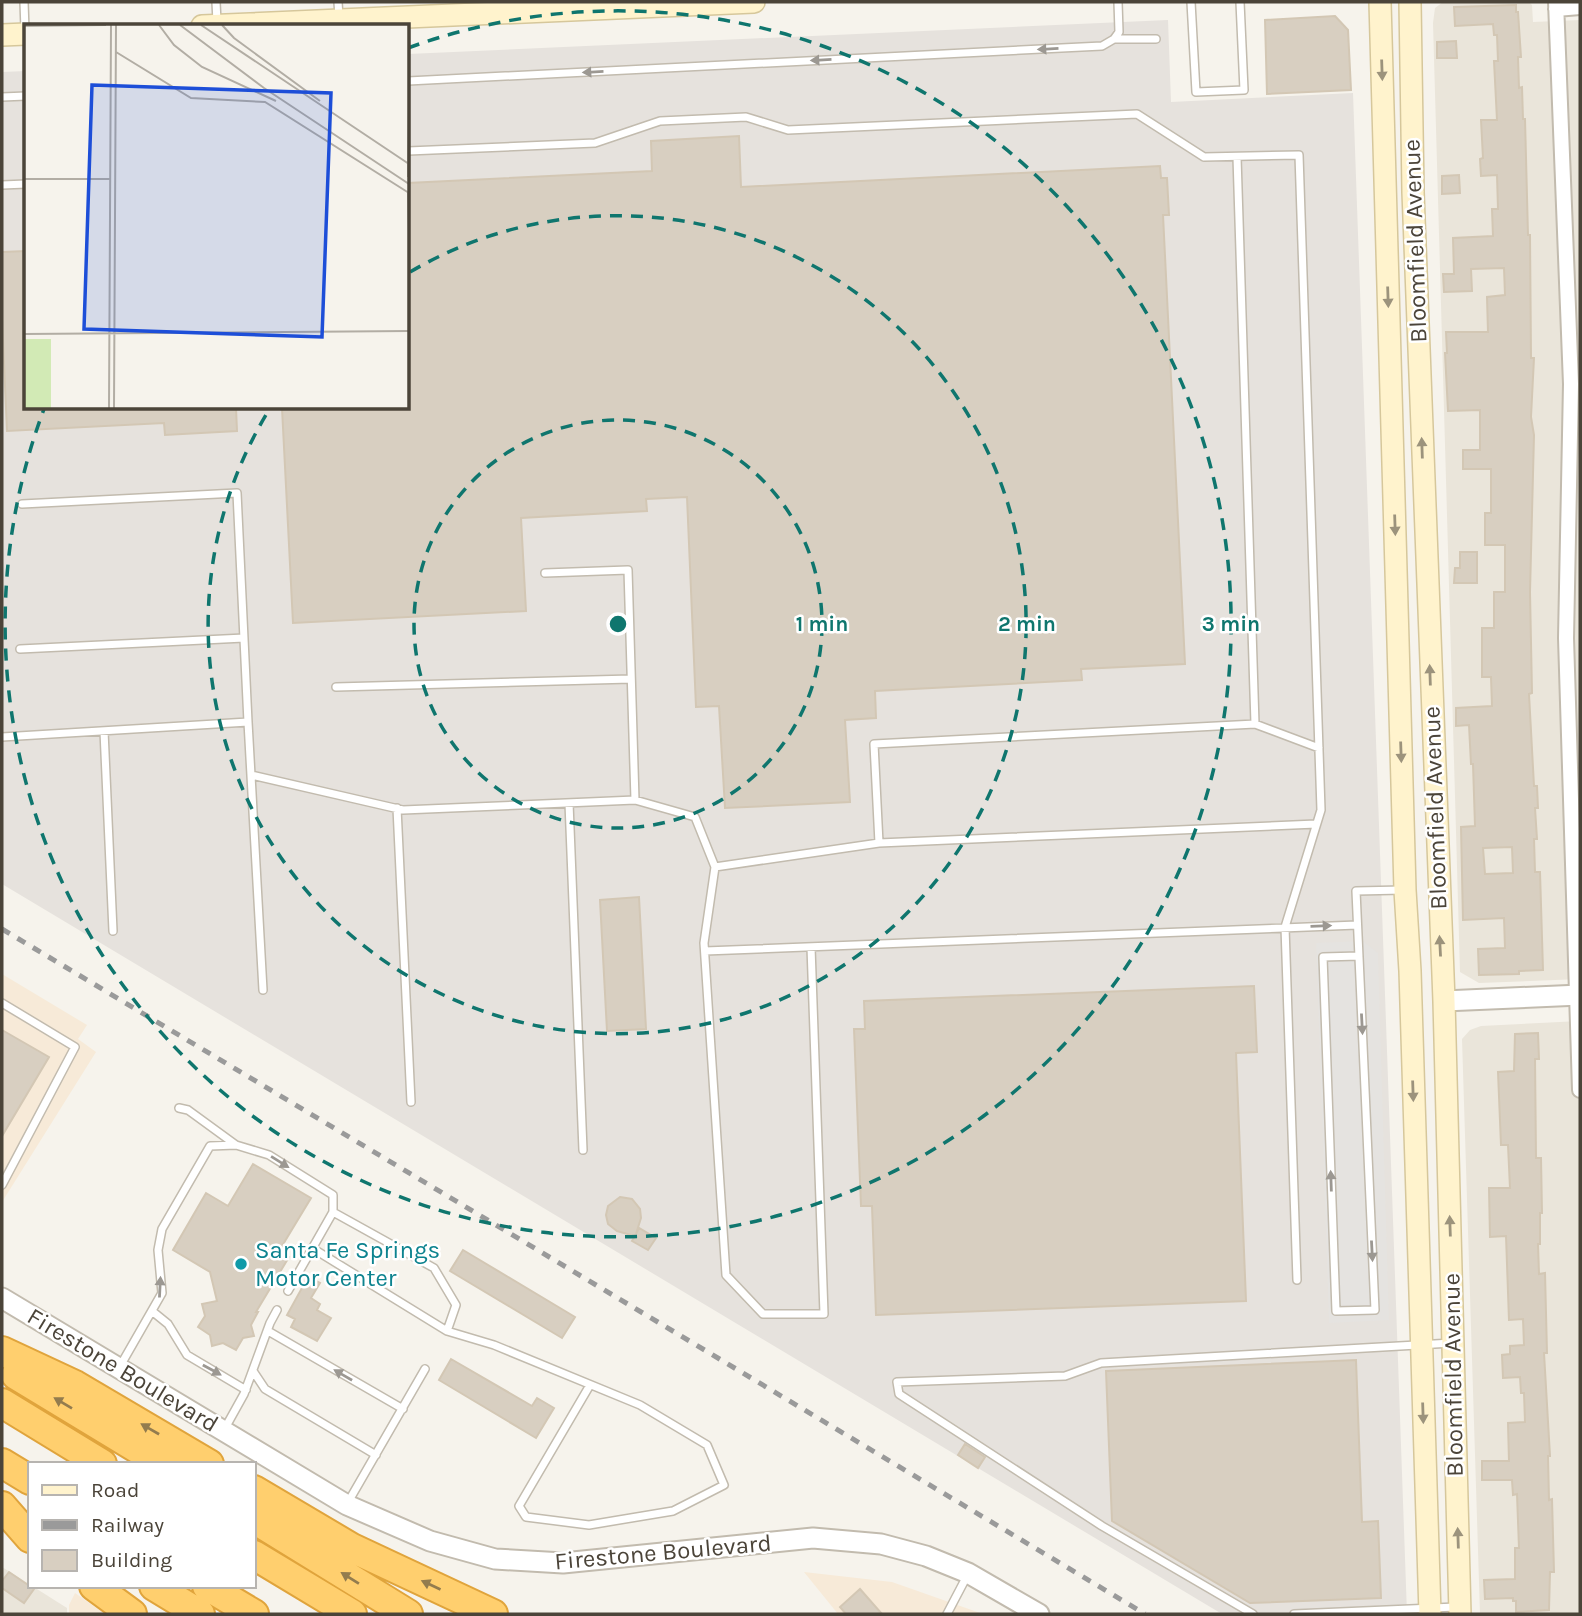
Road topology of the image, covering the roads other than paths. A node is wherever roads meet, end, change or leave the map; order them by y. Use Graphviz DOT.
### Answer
graph roads {
  1 [pos="24,2"];
  2 [pos="216,2"];
  3 [pos="754,2"];
  4 [pos="1118,2"];
  5 [pos="1191,2"];
  6 [pos="1240,2"];
  7 [pos="1380,2"];
  8 [pos="1410,2"];
  9 [pos="1556,5"];
  10 [pos="1580,8"];
  11 [pos="339,11"];
  12 [pos="25,24"];
  13 [pos="217,24"];
  14 [pos="233,24"];
  15 [pos="24,34"];
  16 [pos="2,36"];
  17 [pos="1114,39"];
  18 [pos="1156,39"];
  19 [pos="410,81"];
  20 [pos="24,96"];
  21 [pos="2,97"];
  22 [pos="410,151"];
  23 [pos="1237,157"];
  24 [pos="24,184"];
  25 [pos="2,185"];
  26 [pos="22,504"];
  27 [pos="545,573"];
  28 [pos="244,638"];
  29 [pos="20,649"];
  30 [pos="631,679"];
  31 [pos="336,687"];
  32 [pos="248,722"];
  33 [pos="1255,724"];
  34 [pos="104,731"];
  35 [pos="2,737"];
  36 [pos="1319,748"];
  37 [pos="251,775"];
  38 [pos="635,800"];
  39 [pos="569,803"];
  40 [pos="397,808"];
  41 [pos="1316,824"];
  42 [pos="879,843"];
  43 [pos="1437,866"];
  44 [pos="715,867"];
  45 [pos="1405,890"];
  46 [pos="1439,911"];
  47 [pos="1357,925"];
  48 [pos="1285,927"];
  49 [pos="113,931"];
  50 [pos="811,947"];
  51 [pos="705,951"];
  52 [pos="1359,956"];
  53 [pos="1410,971"];
  54 [pos="263,990"];
  55 [pos="1579,995"];
  56 [pos="1444,1000"];
  57 [pos="2,1003"];
  58 [pos="1411,1023"];
  59 [pos="1580,1090"];
  60 [pos="411,1102"];
  61 [pos="179,1108"];
  62 [pos="236,1145"];
  63 [pos="583,1150"];
  64 [pos="2,1185"];
  65 [pos="332,1212"];
  66 [pos="312,1248"];
  67 [pos="1297,1280"];
  68 [pos="288,1291"];
  69 [pos="2,1298"];
  70 [pos="277,1310"];
  71 [pos="152,1311"];
  72 [pos="268,1331"];
  73 [pos="447,1331"];
  74 [pos="1453,1343"];
  75 [pos="1420,1345"];
  76 [pos="2,1350"];
  77 [pos="2,1366"];
  78 [pos="119,1368"];
  79 [pos="425,1369"];
  80 [pos="253,1371"];
  81 [pos="590,1385"];
  82 [pos="246,1390"];
  83 [pos="2,1403"];
  84 [pos="402,1409"];
  85 [pos="223,1431"];
  86 [pos="376,1455"];
  87 [pos="99,1462"];
  88 [pos="160,1462"];
  89 [pos="206,1462"];
  90 [pos="2,1464"];
  91 [pos="28,1479"];
  92 [pos="256,1491"];
  93 [pos="2,1494"];
  94 [pos="347,1505"];
  95 [pos="2,1506"];
  96 [pos="28,1510"];
  97 [pos="256,1520"];
  98 [pos="28,1536"];
  99 [pos="256,1556"];
  100 [pos="968,1573"];
  101 [pos="97,1588"];
  102 [pos="157,1588"];
  103 [pos="210,1588"];
  104 [pos="1460,1610"];
  105 [pos="1430,1611"];
  106 [pos="132,1614"];
  107 [pos="200,1614"];
  108 [pos="254,1614"];
  109 [pos="352,1614"];
  110 [pos="408,1614"];
  111 [pos="493,1614"];
  112 [pos="947,1614"];
  113 [pos="1039,1614"];
  114 [pos="1253,1614"];
  115 [pos="1294,1614"];
  1 -- 12 [label="lane"];
  2 -- 13 [label="lane"];
  3 -- 11 [label="main road"];
  4 -- 17 [label="lane"];
  5 -- 6 [label="lane"];
  7 -- 45 [label="main road, Bloomfield Avenue, one-way"];
  43 -- 8 [label="main road, Bloomfield Avenue, one-way"];
  9 -- 10 [label="street"];
  9 -- 55 [label="street"];
  11 -- 14 [label="main road"];
  15 -- 16 [label="main road"];
  17 -- 18 [label="lane"];
  17 -- 19 [label="lane, one-way"];
  20 -- 21 [label="lane"];
  22 -- 23 [label="lane"];
  23 -- 33 [label="lane"];
  23 -- 36 [label="lane"];
  24 -- 25 [label="lane"];
  26 -- 28 [label="lane"];
  27 -- 30 [label="lane"];
  28 -- 29 [label="lane"];
  28 -- 32 [label="lane"];
  30 -- 31 [label="lane"];
  30 -- 38 [label="lane"];
  32 -- 34 [label="lane"];
  32 -- 37 [label="lane"];
  33 -- 36 [label="lane"];
  33 -- 42 [label="lane"];
  34 -- 35 [label="lane"];
  34 -- 49 [label="lane"];
  36 -- 41 [label="lane"];
  37 -- 40 [label="lane"];
  37 -- 54 [label="lane"];
  38 -- 39 [label="lane"];
  38 -- 44 [label="lane"];
  39 -- 40 [label="lane"];
  39 -- 63 [label="lane"];
  40 -- 60 [label="lane"];
  41 -- 42 [label="lane"];
  41 -- 48 [label="lane"];
  42 -- 44 [label="lane"];
  43 -- 45 [label="main road"];
  43 -- 46 [label="main road, Bloomfield Avenue"];
  44 -- 51 [label="lane"];
  45 -- 46 [label="main road"];
  45 -- 47 [label="lane"];
  45 -- 53 [label="main road, Bloomfield Avenue"];
  56 -- 46 [label="main road, Bloomfield Avenue, one-way"];
  48 -- 47 [label="lane, one-way"];
  47 -- 52 [label="lane"];
  48 -- 50 [label="lane"];
  48 -- 67 [label="lane"];
  50 -- 51 [label="lane"];
  50 -- 51 [label="lane"];
  52 -- 52 [label="lane, one-way"];
  53 -- 56 [label="main road"];
  53 -- 58 [label="main road, Bloomfield Avenue"];
  55 -- 56 [label="street"];
  55 -- 59 [label="street"];
  56 -- 58 [label="main road"];
  74 -- 56 [label="main road, Bloomfield Avenue, one-way"];
  57 -- 64 [label="lane"];
  58 -- 75 [label="main road, Bloomfield Avenue, one-way"];
  61 -- 62 [label="lane"];
  62 -- 65 [label="lane, one-way"];
  71 -- 62 [label="lane, one-way"];
  65 -- 66 [label="lane"];
  65 -- 73 [label="lane"];
  66 -- 68 [label="lane"];
  66 -- 73 [label="lane"];
  69 -- 78 [label="street, Firestone Boulevard"];
  70 -- 72 [label="lane"];
  71 -- 78 [label="lane"];
  71 -- 82 [label="lane, one-way"];
  72 -- 80 [label="lane"];
  84 -- 72 [label="lane, one-way"];
  73 -- 81 [label="lane"];
  74 -- 75 [label="lane"];
  104 -- 74 [label="main road, Bloomfield Avenue, one-way"];
  75 -- 105 [label="main road, Bloomfield Avenue, one-way"];
  75 -- 114 [label="lane"];
  89 -- 76 [label="highway, one-way"];
  88 -- 77 [label="highway, one-way"];
  78 -- 85 [label="street, Firestone Boulevard"];
  79 -- 84 [label="lane"];
  80 -- 82 [label="lane"];
  80 -- 86 [label="lane"];
  81 -- 81 [label="lane"];
  82 -- 85 [label="lane"];
  83 -- 87 [label="highway"];
  84 -- 86 [label="lane"];
  85 -- 94 [label="street, Firestone Boulevard"];
  86 -- 94 [label="lane"];
  90 -- 91 [label="highway"];
  111 -- 92 [label="highway, one-way"];
  93 -- 96 [label="highway"];
  94 -- 100 [label="street, Firestone Boulevard"];
  95 -- 98 [label="highway"];
  110 -- 97 [label="highway, one-way"];
  99 -- 109 [label="highway"];
  100 -- 112 [label="lane"];
  100 -- 113 [label="street, Firestone Boulevard"];
  101 -- 106 [label="highway"];
  102 -- 107 [label="highway"];
  103 -- 108 [label="highway"];
  104 -- 105 [label="lane"];
  105 -- 115 [label="lane"];
}
